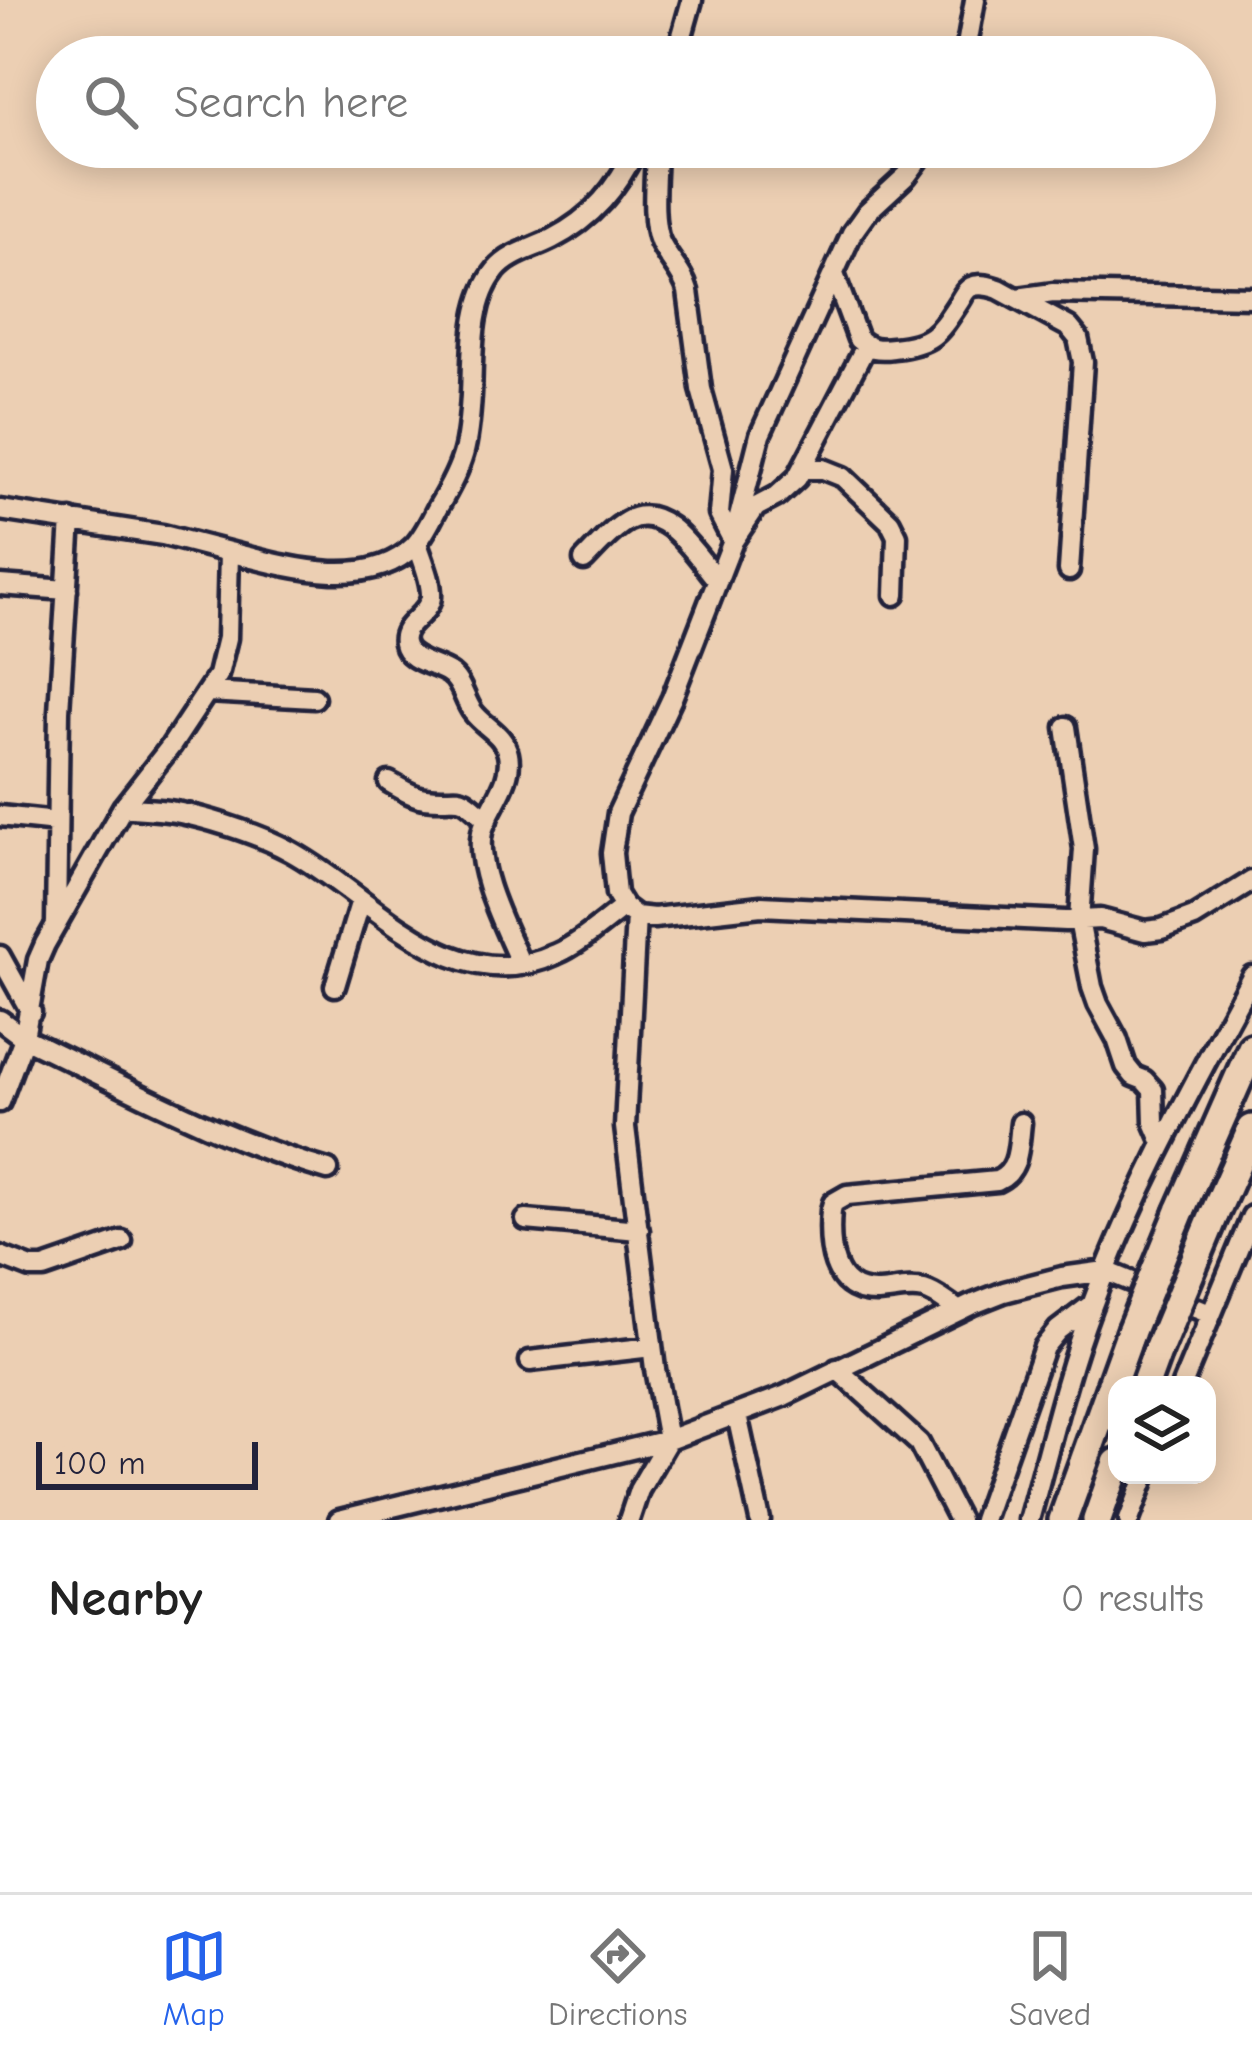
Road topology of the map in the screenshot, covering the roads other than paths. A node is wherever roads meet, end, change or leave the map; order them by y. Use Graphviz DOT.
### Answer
graph roads {
  1 [pos="692,0"];
  2 [pos="975,0"];
  3 [pos="682,36"];
  4 [pos="969,36"];
  5 [pos="626,168"];
  6 [pos="656,168"];
  7 [pos="912,168"];
  8 [pos="834,274"];
  9 [pos="1252,297"];
  10 [pos="1017,298"];
  11 [pos="866,346"];
  12 [pos="803,469"];
  13 [pos="0,510"];
  14 [pos="71,520"];
  15 [pos="733,541"];
  16 [pos="417,543"];
  17 [pos="229,552"];
  18 [pos="584,560"];
  19 [pos="1069,570"];
  20 [pos="717,580"];
  21 [pos="0,585"];
  22 [pos="67,590"];
  23 [pos="895,595"];
  24 [pos="208,692"];
  25 [pos="314,698"];
  26 [pos="1066,727"];
  27 [pos="389,782"];
  28 [pos="123,807"];
  29 [pos="0,816"];
  30 [pos="487,820"];
  31 [pos="57,822"];
  32 [pos="1252,881"];
  33 [pos="361,900"];
  34 [pos="630,912"];
  35 [pos="1079,920"];
  36 [pos="56,925"];
  37 [pos="0,956"];
  38 [pos="521,965"];
  39 [pos="1252,976"];
  40 [pos="334,986"];
  41 [pos="31,1012"];
  42 [pos="0,1020"];
  43 [pos="24,1038"];
  44 [pos="1252,1048"];
  45 [pos="0,1102"];
  46 [pos="1021,1123"];
  47 [pos="1252,1129"];
  48 [pos="1163,1143"];
  49 [pos="328,1170"];
  50 [pos="1252,1216"];
  51 [pos="526,1220"];
  52 [pos="639,1230"];
  53 [pos="122,1240"];
  54 [pos="0,1256"];
  55 [pos="1231,1264"];
  56 [pos="1252,1270"];
  57 [pos="1106,1271"];
  58 [pos="1091,1305"];
  59 [pos="958,1310"];
  60 [pos="1210,1315"];
  61 [pos="652,1347"];
  62 [pos="530,1361"];
  63 [pos="837,1370"];
  64 [pos="1148,1376"];
  65 [pos="1186,1376"];
  66 [pos="737,1415"];
  67 [pos="668,1440"];
  68 [pos="1110,1484"];
  69 [pos="1143,1484"];
  70 [pos="340,1520"];
  71 [pos="629,1520"];
  72 [pos="760,1520"];
  73 [pos="959,1520"];
  74 [pos="983,1520"];
  75 [pos="1029,1520"];
  76 [pos="1063,1520"];
  77 [pos="1097,1520"];
  78 [pos="1129,1520"];
  1 -- 3 [label="street"];
  2 -- 4 [label="street"];
  5 -- 16 [label="street"];
  6 -- 15 [label="street"];
  7 -- 8 [label="street"];
  8 -- 11 [label="street"];
  8 -- 15 [label="street"];
  9 -- 10 [label="street"];
  10 -- 11 [label="street"];
  10 -- 19 [label="street"];
  11 -- 12 [label="street"];
  12 -- 15 [label="street"];
  12 -- 23 [label="street"];
  13 -- 14 [label="street"];
  14 -- 17 [label="street"];
  14 -- 22 [label="street"];
  15 -- 20 [label="street"];
  16 -- 17 [label="street"];
  16 -- 30 [label="street"];
  17 -- 24 [label="street"];
  18 -- 20 [label="street"];
  20 -- 34 [label="street"];
  21 -- 22 [label="street"];
  22 -- 31 [label="street"];
  24 -- 25 [label="street"];
  24 -- 28 [label="street"];
  26 -- 35 [label="street"];
  27 -- 30 [label="street"];
  28 -- 33 [label="street"];
  28 -- 36 [label="street"];
  29 -- 31 [label="street"];
  30 -- 38 [label="street"];
  31 -- 36 [label="street"];
  32 -- 35 [label="street"];
  33 -- 38 [label="street"];
  33 -- 40 [label="street"];
  34 -- 35 [label="street"];
  34 -- 38 [label="street"];
  34 -- 52 [label="street"];
  35 -- 48 [label="street"];
  36 -- 41 [label="street"];
  37 -- 41 [label="street"];
  39 -- 48 [label="street"];
  41 -- 43 [label="street"];
  42 -- 43 [label="street"];
  43 -- 45 [label="street"];
  43 -- 49 [label="street"];
  44 -- 76 [label="highway, bridge"];
  46 -- 59 [label="street"];
  47 -- 64 [label="highway, bridge"];
  48 -- 57 [label="street"];
  50 -- 55 [label="street"];
  51 -- 52 [label="street"];
  52 -- 61 [label="street"];
  53 -- 54 [label="street"];
  55 -- 56 [label="street"];
  55 -- 60 [label="street"];
  57 -- 58 [label="street"];
  57 -- 59 [label="street"];
  57 -- 60 [label="street"];
  58 -- 74 [label="street"];
  58 -- 75 [label="street"];
  59 -- 63 [label="street"];
  60 -- 65 [label="street"];
  61 -- 62 [label="street"];
  61 -- 67 [label="street"];
  63 -- 66 [label="street"];
  63 -- 73 [label="street"];
  66 -- 67 [label="street"];
  66 -- 72 [label="street"];
  67 -- 70 [label="street"];
  67 -- 71 [label="street"];
  68 -- 77 [label="highway"];
  69 -- 78 [label="street"];
}
